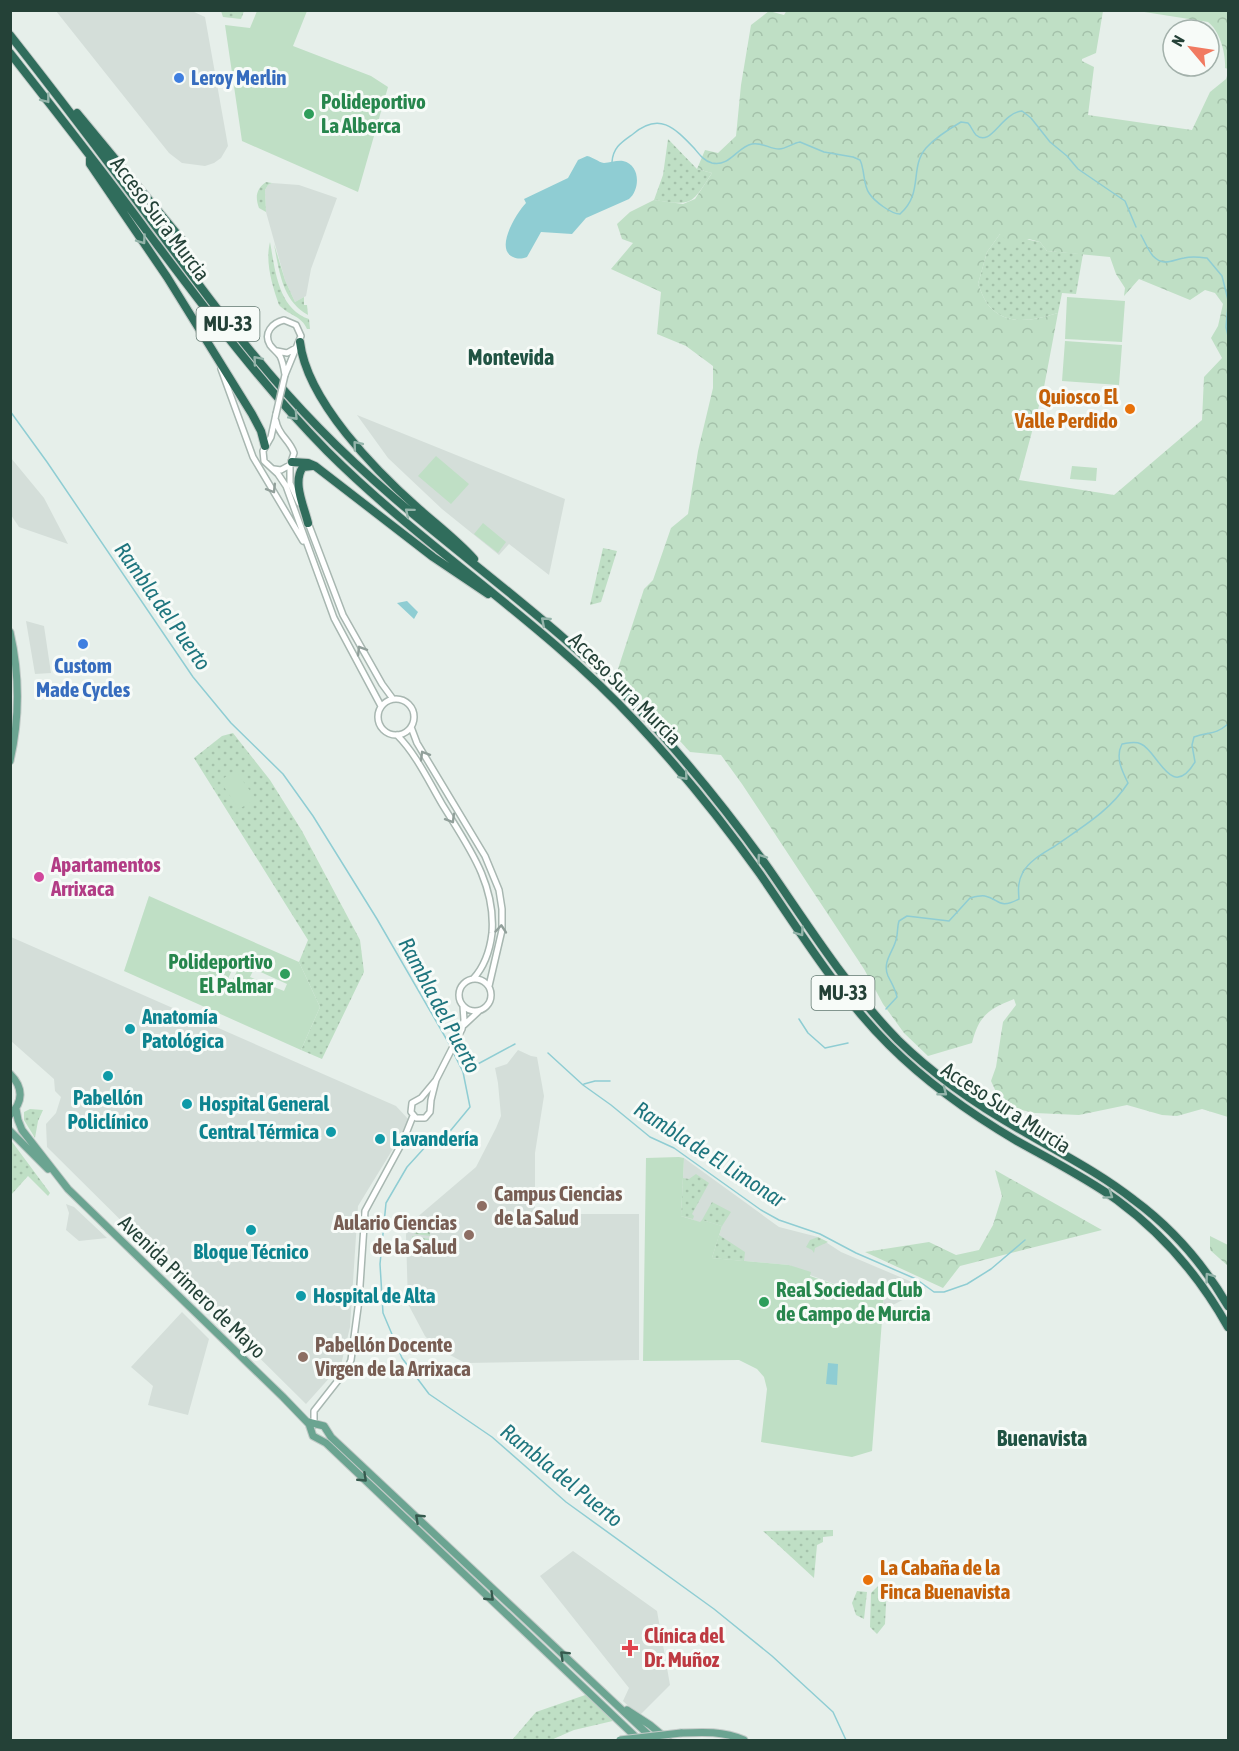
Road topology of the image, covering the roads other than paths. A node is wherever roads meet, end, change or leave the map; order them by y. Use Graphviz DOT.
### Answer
graph roads {
  1 [pos="10,35"];
  2 [pos="10,53"];
  3 [pos="90,156"];
  4 [pos="182,240"];
  5 [pos="298,345"];
  6 [pos="275,351"];
  7 [pos="217,358"];
  8 [pos="285,375"];
  9 [pos="276,414"];
  10 [pos="287,441"];
  11 [pos="267,443"];
  12 [pos="291,463"];
  13 [pos="315,466"];
  14 [pos="272,469"];
  15 [pos="308,523"];
  16 [pos="309,553"];
  17 [pos="488,574"];
  18 [pos="507,604"];
  19 [pos="10,632"];
  20 [pos="393,699"];
  21 [pos="381,706"];
  22 [pos="411,727"];
  23 [pos="397,735"];
  24 [pos="10,762"];
  25 [pos="473,979"];
  26 [pos="489,986"];
  27 [pos="464,1006"];
  28 [pos="480,1010"];
  29 [pos="460,1031"];
  30 [pos="10,1074"];
  31 [pos="436,1080"];
  32 [pos="422,1098"];
  33 [pos="430,1104"];
  34 [pos="13,1112"];
  35 [pos="415,1117"];
  36 [pos="10,1131"];
  37 [pos="55,1174"];
  38 [pos="1228,1305"];
  39 [pos="1228,1327"];
  40 [pos="316,1426"];
  41 [pos="320,1439"];
  42 [pos="447,1556"];
  43 [pos="462,1558"];
  44 [pos="464,1572"];
  45 [pos="607,1695"];
  46 [pos="620,1740"];
  47 [pos="639,1740"];
  48 [pos="654,1740"];
  49 [pos="668,1740"];
  50 [pos="743,1740"];
  1 -- 4 [label="highway"];
  17 -- 1 [label="highway, Acceso Sur a Murcia / MU-33, one-way"];
  2 -- 3 [label="highway, Acceso Sur a Murcia / MU-33, one-way"];
  3 -- 7 [label="highway, one-way"];
  3 -- 18 [label="highway, Acceso Sur a Murcia / MU-33, one-way"];
  5 -- 6 [label="street"];
  5 -- 6 [label="street"];
  5 -- 8 [label="street"];
  17 -- 5 [label="highway, one-way"];
  6 -- 8 [label="street"];
  7 -- 11 [label="highway"];
  7 -- 16 [label="street, one-way"];
  8 -- 9 [label="street, bridge"];
  9 -- 10 [label="street"];
  9 -- 11 [label="street"];
  10 -- 11 [label="street"];
  10 -- 12 [label="street"];
  11 -- 14 [label="street"];
  12 -- 13 [label="highway"];
  12 -- 14 [label="street"];
  12 -- 15 [label="street"];
  13 -- 15 [label="highway"];
  13 -- 18 [label="highway"];
  14 -- 16 [label="street"];
  20 -- 15 [label="street, one-way"];
  16 -- 21 [label="street"];
  38 -- 17 [label="highway, Acceso Sur a Murcia / MU-33, one-way"];
  18 -- 39 [label="highway, Acceso Sur a Murcia / MU-33, one-way"];
  19 -- 24 [label="main road"];
  20 -- 21 [label="street"];
  20 -- 22 [label="street"];
  21 -- 23 [label="street"];
  22 -- 23 [label="street"];
  26 -- 22 [label="street, one-way"];
  23 -- 25 [label="street, one-way"];
  25 -- 26 [label="street"];
  25 -- 27 [label="street"];
  26 -- 28 [label="street"];
  27 -- 28 [label="street"];
  27 -- 29 [label="street"];
  28 -- 29 [label="street"];
  29 -- 31 [label="street"];
  30 -- 34 [label="main road"];
  31 -- 32 [label="street"];
  31 -- 33 [label="street"];
  32 -- 33 [label="street"];
  32 -- 35 [label="street"];
  33 -- 35 [label="street"];
  34 -- 37 [label="main road, Avenida Primero de Mayo"];
  35 -- 40 [label="street"];
  36 -- 37 [label="main road, Avenida Primero de Mayo"];
  37 -- 40 [label="main road, Avenida Primero de Mayo"];
  40 -- 41 [label="main road"];
  40 -- 41 [label="main road"];
  43 -- 40 [label="main road, one-way"];
  41 -- 42 [label="main road, one-way"];
  42 -- 43 [label="main road"];
  42 -- 44 [label="main road"];
  43 -- 44 [label="main road"];
  45 -- 43 [label="main road, one-way"];
  44 -- 47 [label="main road, one-way"];
  45 -- 48 [label="main road"];
  45 -- 49 [label="main road"];
  46 -- 50 [label="main road, bridge"];
}
